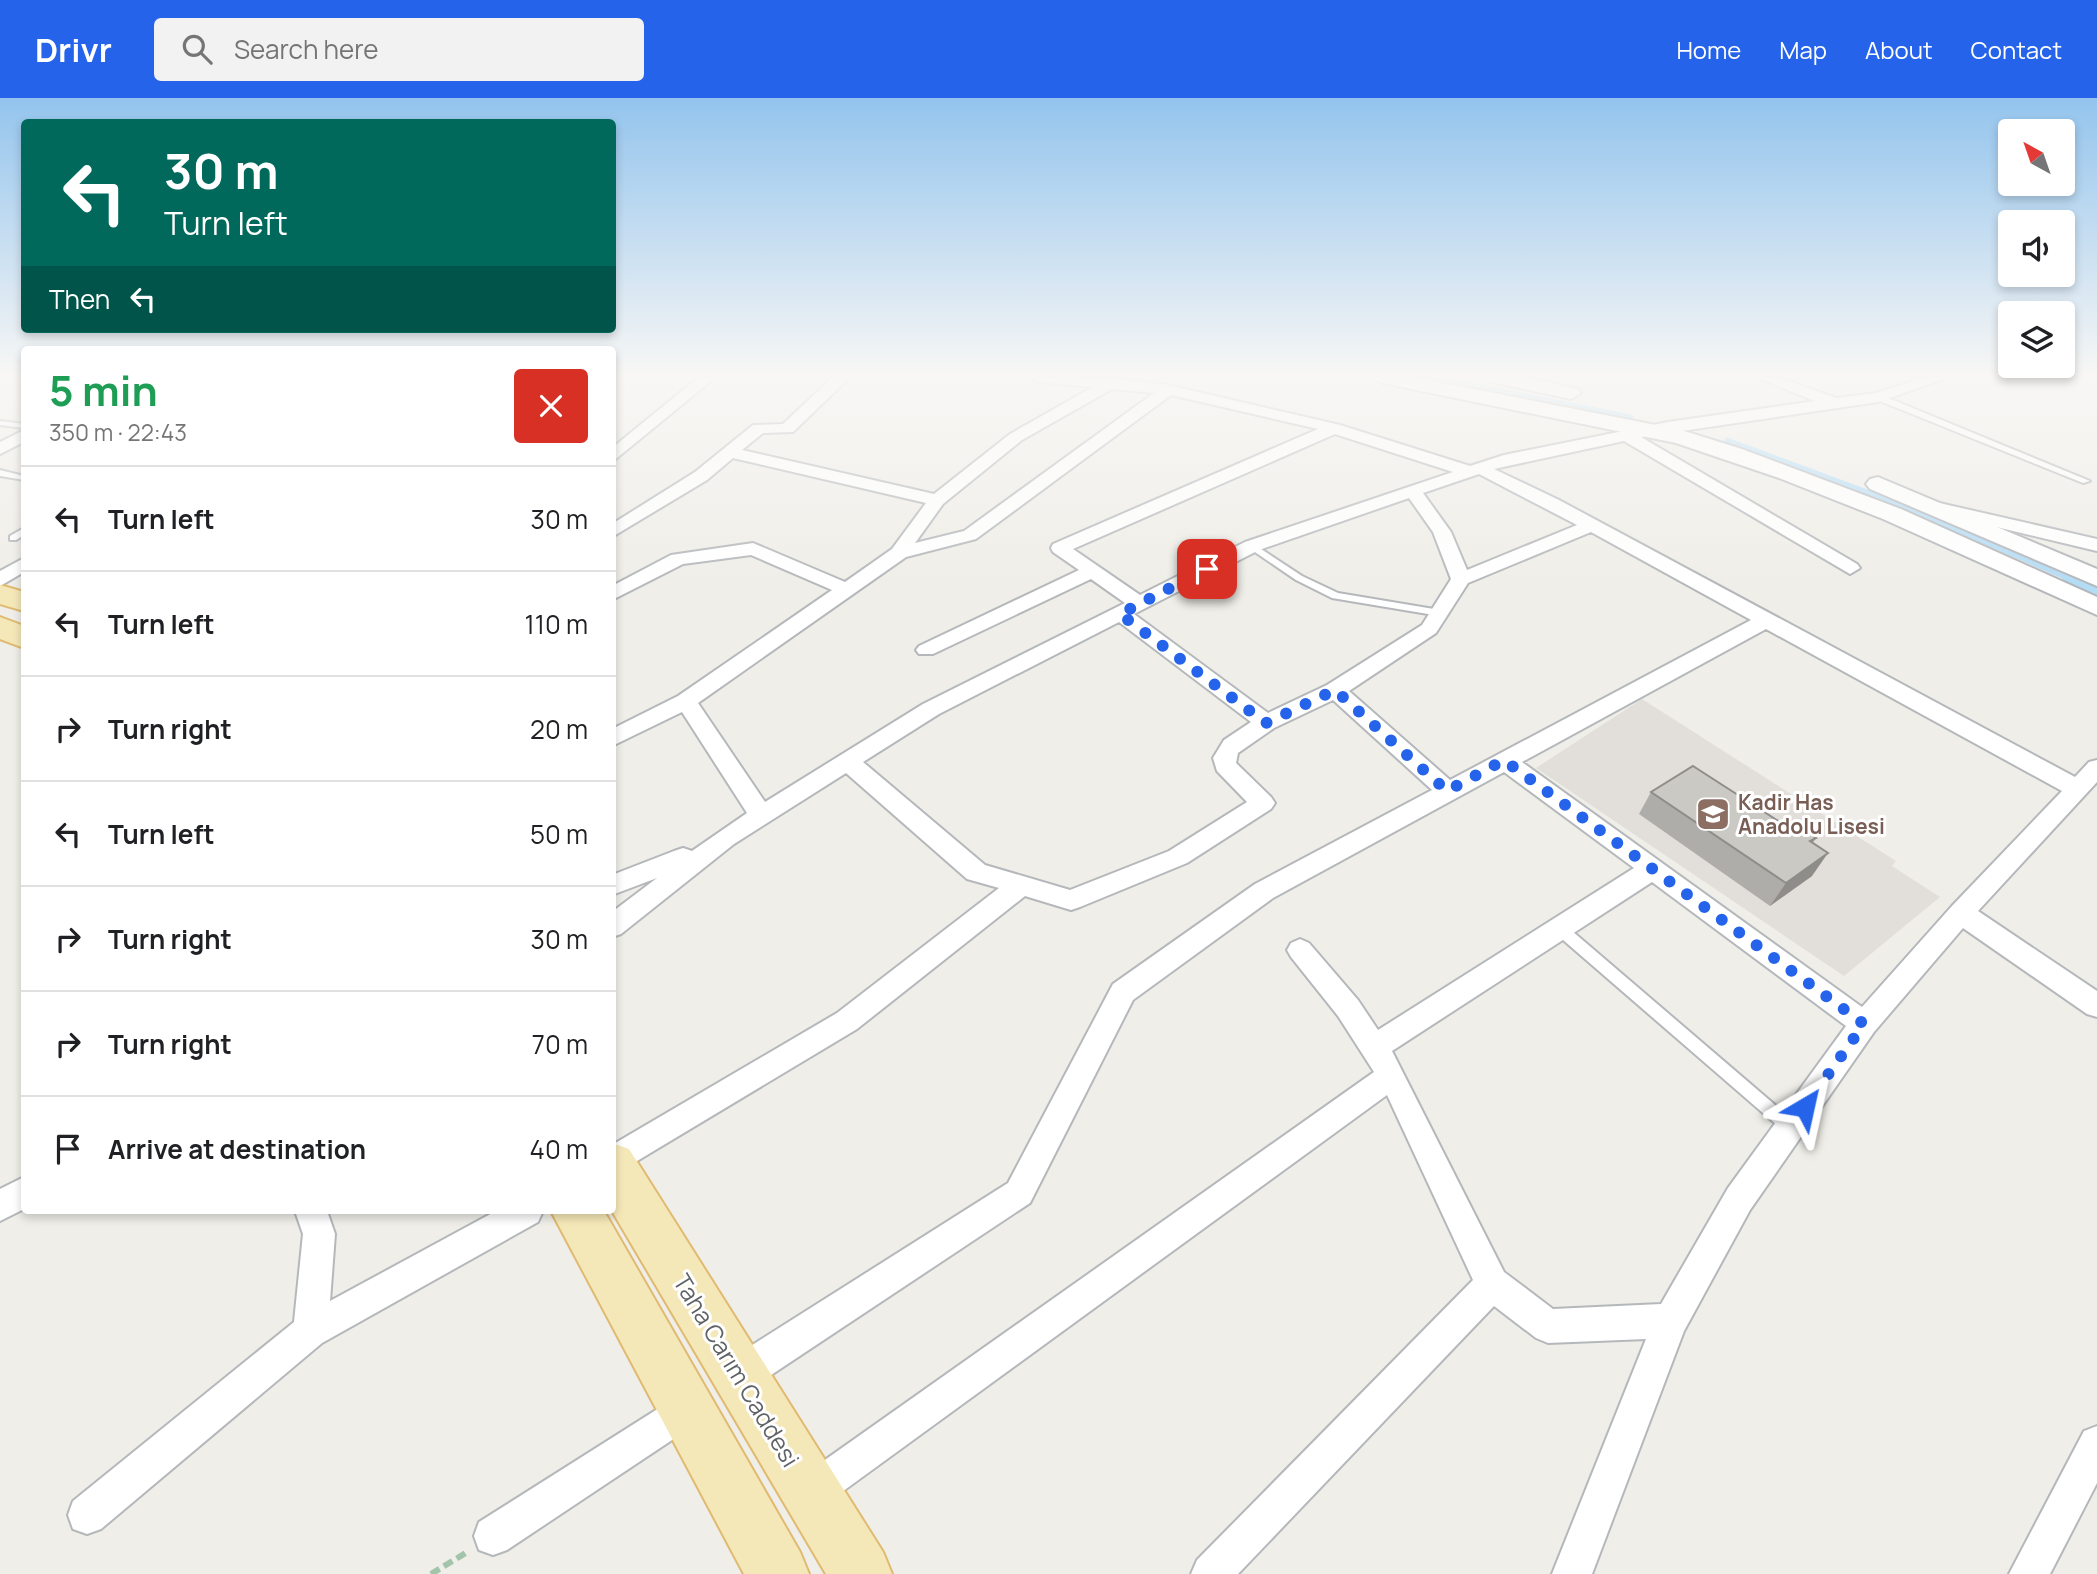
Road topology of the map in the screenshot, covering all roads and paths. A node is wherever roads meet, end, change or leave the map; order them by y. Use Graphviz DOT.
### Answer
graph roads {
  1 [pos="737,446"];
  2 [pos="1005,446"];
  3 [pos="1092,446"];
  4 [pos="1293,446"];
  5 [pos="1394,446"];
  6 [pos="1580,446"];
  7 [pos="1656,446"];
  8 [pos="1709,446"];
  9 [pos="1773,446"];
  10 [pos="1999,446"];
  11 [pos="729,452"];
  12 [pos="1474,470"];
  13 [pos="0,473"];
  14 [pos="21,477"];
  15 [pos="2086,481"];
  16 [pos="1413,491"];
  17 [pos="937,500"];
  18 [pos="1934,507"];
  19 [pos="1592,525"];
  20 [pos="616,529"];
  21 [pos="21,533"];
  22 [pos="13,538"];
  23 [pos="2097,545"];
  24 [pos="1252,546"];
  25 [pos="899,553"];
  26 [pos="21,566"];
  27 [pos="1850,568"];
  28 [pos="1092,571"];
  29 [pos="2097,578"];
  30 [pos="1461,579"];
  31 [pos="0,580"];
  32 [pos="846,589"];
  33 [pos="616,592"];
  34 [pos="0,594"];
  35 [pos="21,602"];
  36 [pos="2097,607"];
  37 [pos="1129,609"];
  38 [pos="1440,613"];
  39 [pos="1767,620"];
  40 [pos="0,627"];
  41 [pos="21,637"];
  42 [pos="926,650"];
  43 [pos="1335,690"];
  44 [pos="686,701"];
  45 [pos="1266,723"];
  46 [pos="616,737"];
  47 [pos="1504,760"];
  48 [pos="847,761"];
  49 [pos="2087,778"];
  50 [pos="1447,791"];
  51 [pos="761,816"];
  52 [pos="725,838"];
  53 [pos="1652,869"];
  54 [pos="616,884"];
  55 [pos="1021,885"];
  56 [pos="1961,913"];
  57 [pos="616,924"];
  58 [pos="1560,929"];
  59 [pos="1300,950"];
  60 [pos="2097,1006"];
  61 [pos="1864,1024"];
  62 [pos="1374,1048"];
  63 [pos="1392,1075"];
  64 [pos="1790,1127"];
  65 [pos="616,1161"];
  66 [pos="616,1170"];
  67 [pos="21,1194"];
  68 [pos="0,1206"];
  69 [pos="312,1214"];
  70 [pos="522,1214"];
  71 [pos="578,1214"];
  72 [pos="1492,1284"];
  73 [pos="1670,1321"];
  74 [pos="310,1331"];
  75 [pos="740,1374"];
  76 [pos="686,1409"];
  77 [pos="2097,1444"];
  78 [pos="811,1492"];
  79 [pos="87,1515"];
  80 [pos="493,1536"];
  81 [pos="431,1574"];
  82 [pos="778,1574"];
  83 [pos="861,1574"];
  84 [pos="1211,1574"];
  85 [pos="1572,1574"];
  86 [pos="2029,1574"];
  1 -- 11 [label="street"];
  2 -- 17 [label="street"];
  3 -- 25 [label="street"];
  4 -- 28 [label="street"];
  5 -- 12 [label="street"];
  6 -- 12 [label="street"];
  7 -- 27 [label="street"];
  8 -- 36 [label="main road"];
  9 -- 18 [label="main road"];
  10 -- 15 [label="lane"];
  11 -- 17 [label="street"];
  11 -- 20 [label="street"];
  12 -- 16 [label="street"];
  12 -- 19 [label="street"];
  13 -- 14 [label="lane"];
  16 -- 24 [label="street"];
  16 -- 30 [label="street"];
  17 -- 25 [label="street"];
  18 -- 23 [label="street"];
  18 -- 29 [label="main road"];
  19 -- 30 [label="street"];
  19 -- 39 [label="street"];
  21 -- 22 [label="lane"];
  24 -- 37 [label="street"];
  24 -- 38 [label="lane"];
  25 -- 32 [label="street"];
  26 -- 31 [label="street"];
  28 -- 37 [label="street"];
  28 -- 42 [label="street"];
  30 -- 38 [label="street"];
  32 -- 33 [label="street"];
  32 -- 44 [label="street"];
  34 -- 35 [label="main road"];
  37 -- 45 [label="street"];
  37 -- 48 [label="street"];
  38 -- 43 [label="street"];
  39 -- 47 [label="street"];
  39 -- 49 [label="street"];
  40 -- 41 [label="main road"];
  43 -- 45 [label="street"];
  43 -- 50 [label="street"];
  44 -- 46 [label="street"];
  44 -- 51 [label="street"];
  45 -- 55 [label="street"];
  47 -- 50 [label="street"];
  47 -- 53 [label="street"];
  48 -- 51 [label="street"];
  48 -- 55 [label="street"];
  49 -- 56 [label="street"];
  50 -- 75 [label="street"];
  51 -- 52 [label="street"];
  52 -- 54 [label="street"];
  52 -- 57 [label="street"];
  53 -- 58 [label="street"];
  53 -- 61 [label="street"];
  55 -- 65 [label="street"];
  56 -- 60 [label="street"];
  56 -- 61 [label="street"];
  58 -- 62 [label="street"];
  58 -- 64 [label="lane"];
  59 -- 62 [label="street"];
  61 -- 64 [label="street"];
  62 -- 63 [label="street"];
  63 -- 72 [label="street"];
  63 -- 78 [label="street"];
  64 -- 73 [label="street"];
  66 -- 75 [label="main road, Taha Carım Caddesi"];
  67 -- 68 [label="street"];
  69 -- 74 [label="street"];
  70 -- 74 [label="street"];
  71 -- 76 [label="main road"];
  72 -- 73 [label="street"];
  72 -- 84 [label="street"];
  73 -- 85 [label="street"];
  74 -- 79 [label="street"];
  75 -- 78 [label="main road, Taha Carım Caddesi"];
  76 -- 80 [label="street"];
  76 -- 82 [label="main road"];
  77 -- 86 [label="street"];
  78 -- 83 [label="main road, Taha Carım Caddesi"];
  80 -- 81 [label="path"];
}
